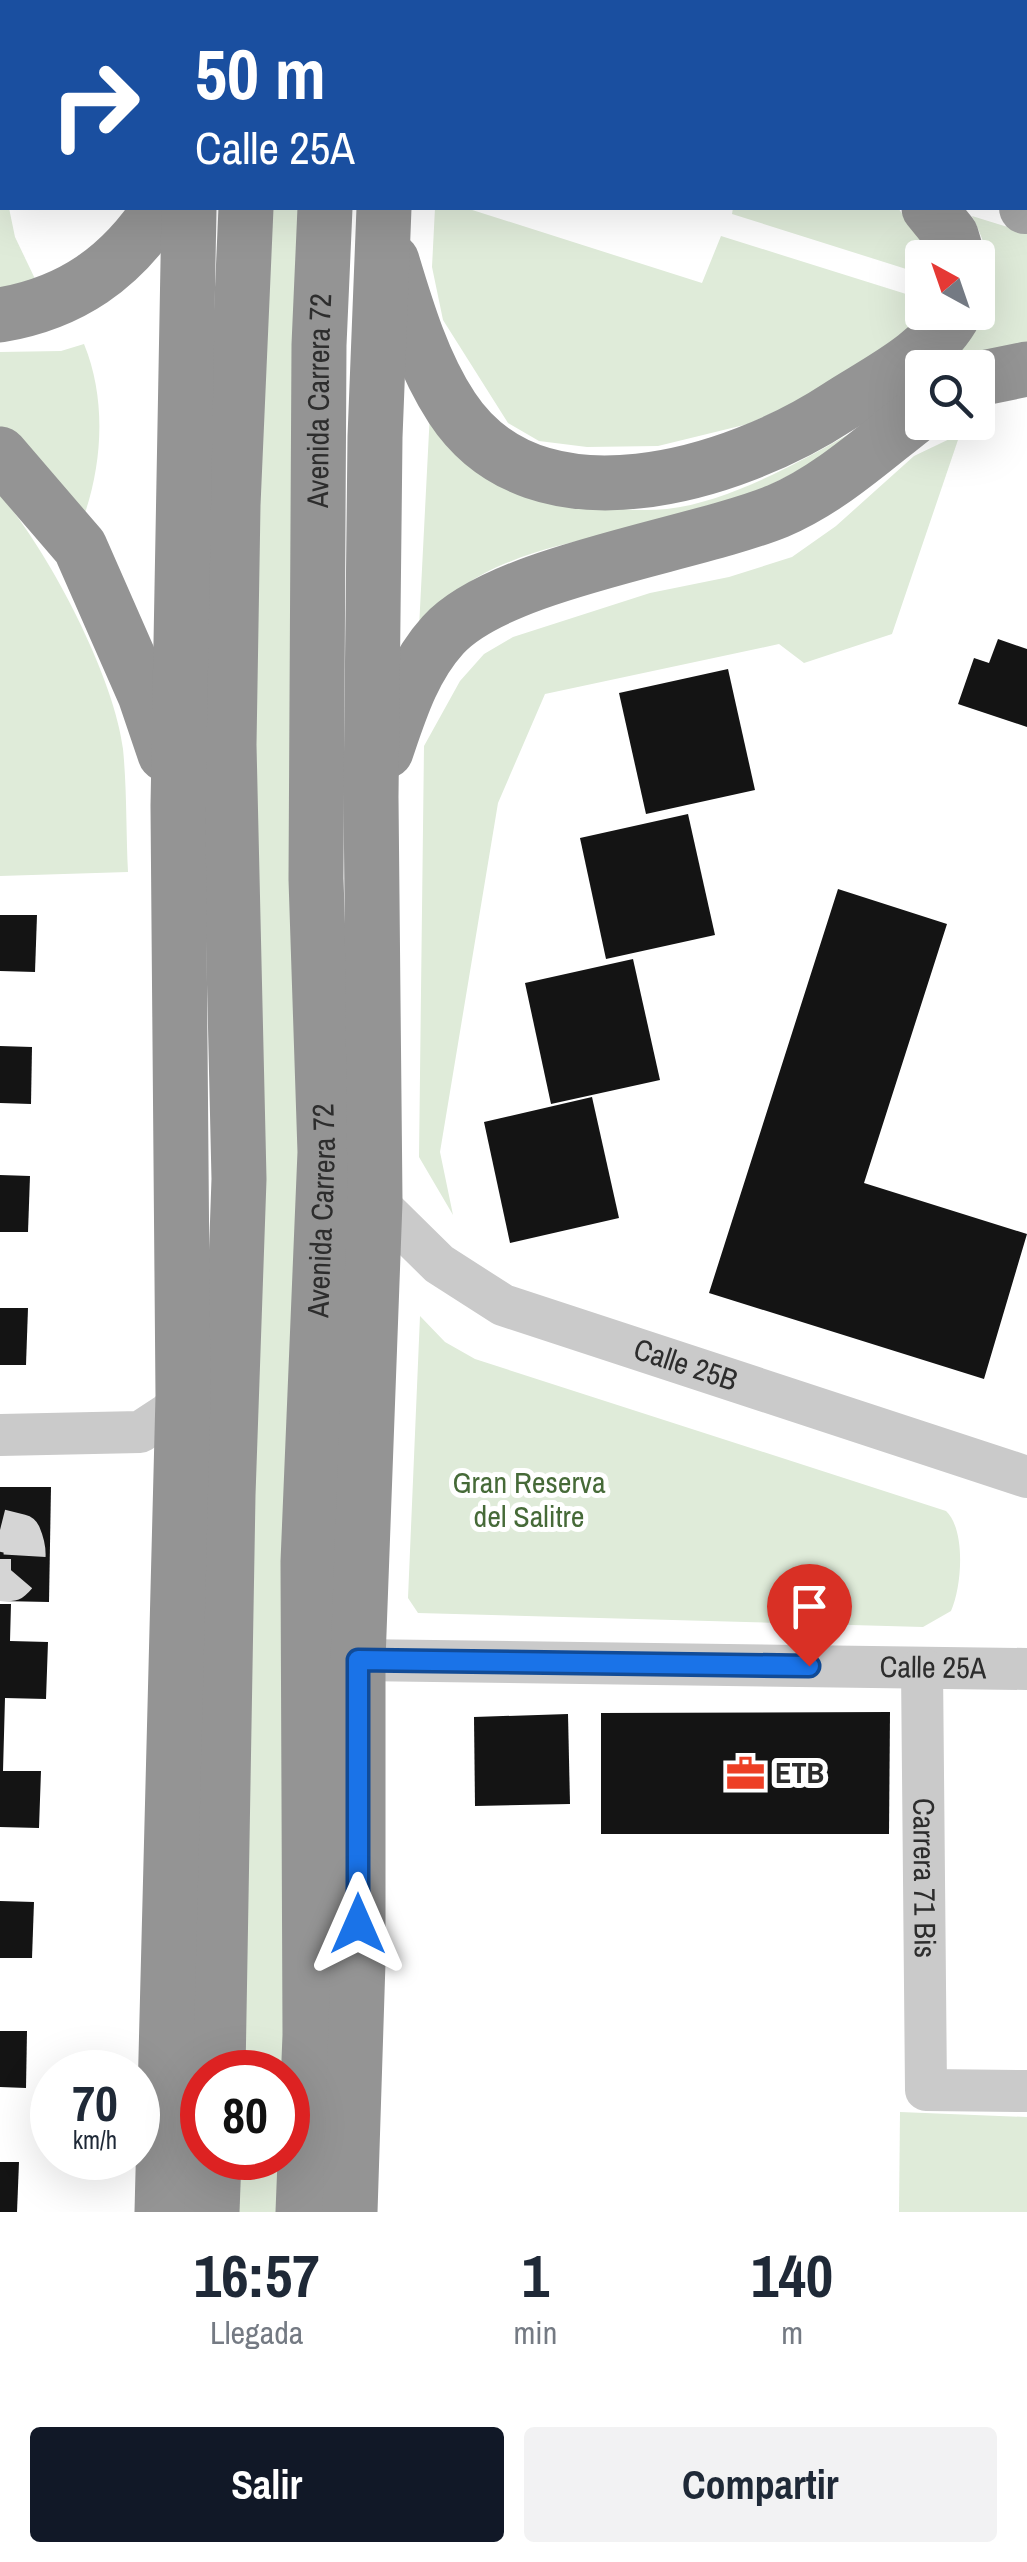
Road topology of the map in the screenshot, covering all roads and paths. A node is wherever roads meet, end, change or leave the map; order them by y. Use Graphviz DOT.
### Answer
graph roads {
  1 [pos="158,210"];
  2 [pos="189,210"];
  3 [pos="246,210"];
  4 [pos="325,210"];
  5 [pos="931,210"];
  6 [pos="383,217"];
  7 [pos="953,240"];
  8 [pos="0,316"];
  9 [pos="942,330"];
  10 [pos="1027,369"];
  11 [pos="995,376"];
  12 [pos="905,424"];
  13 [pos="0,454"];
  14 [pos="318,703"];
  15 [pos="371,797"];
  16 [pos="178,806"];
  17 [pos="179,942"];
  18 [pos="235,1052"];
  19 [pos="375,1201"];
  20 [pos="182,1396"];
  21 [pos="0,1435"];
  22 [pos="1027,1477"];
  23 [pos="358,1660"];
  24 [pos="922,1668"];
  25 [pos="1027,1669"];
  26 [pos="358,1962"];
  27 [pos="310,2036"];
  28 [pos="218,2050"];
  29 [pos="1027,2091"];
  30 [pos="213,2180"];
  31 [pos="162,2212"];
  32 [pos="212,2212"];
  33 [pos="303,2212"];
  34 [pos="350,2212"];
  1 -- 8 [label="highway"];
  2 -- 16 [label="highway"];
  3 -- 18 [label="highway"];
  4 -- 14 [label="highway, Avenida Carrera 72"];
  5 -- 7 [label="highway"];
  6 -- 9 [label="highway"];
  6 -- 15 [label="highway, Avenida Carrera 72"];
  10 -- 11 [label="highway"];
  12 -- 15 [label="highway"];
  13 -- 16 [label="highway"];
  14 -- 15 [label="highway"];
  14 -- 27 [label="highway, Avenida Carrera 72"];
  15 -- 19 [label="highway, Avenida Carrera 72"];
  16 -- 17 [label="highway"];
  17 -- 18 [label="highway"];
  17 -- 20 [label="highway"];
  18 -- 28 [label="highway"];
  19 -- 22 [label="street, Calle 25B"];
  19 -- 23 [label="highway, Avenida Carrera 72"];
  20 -- 21 [label="street"];
  20 -- 31 [label="highway"];
  23 -- 24 [label="street, Calle 25A"];
  23 -- 26 [label="highway, Avenida Carrera 72"];
  24 -- 25 [label="street, Calle 25A"];
  24 -- 29 [label="street, Carrera 71 Bis"];
  26 -- 27 [label="highway"];
  26 -- 34 [label="highway, Avenida Carrera 72"];
  27 -- 33 [label="highway, Avenida Carrera 72"];
  30 -- 32 [label="highway"];
}
